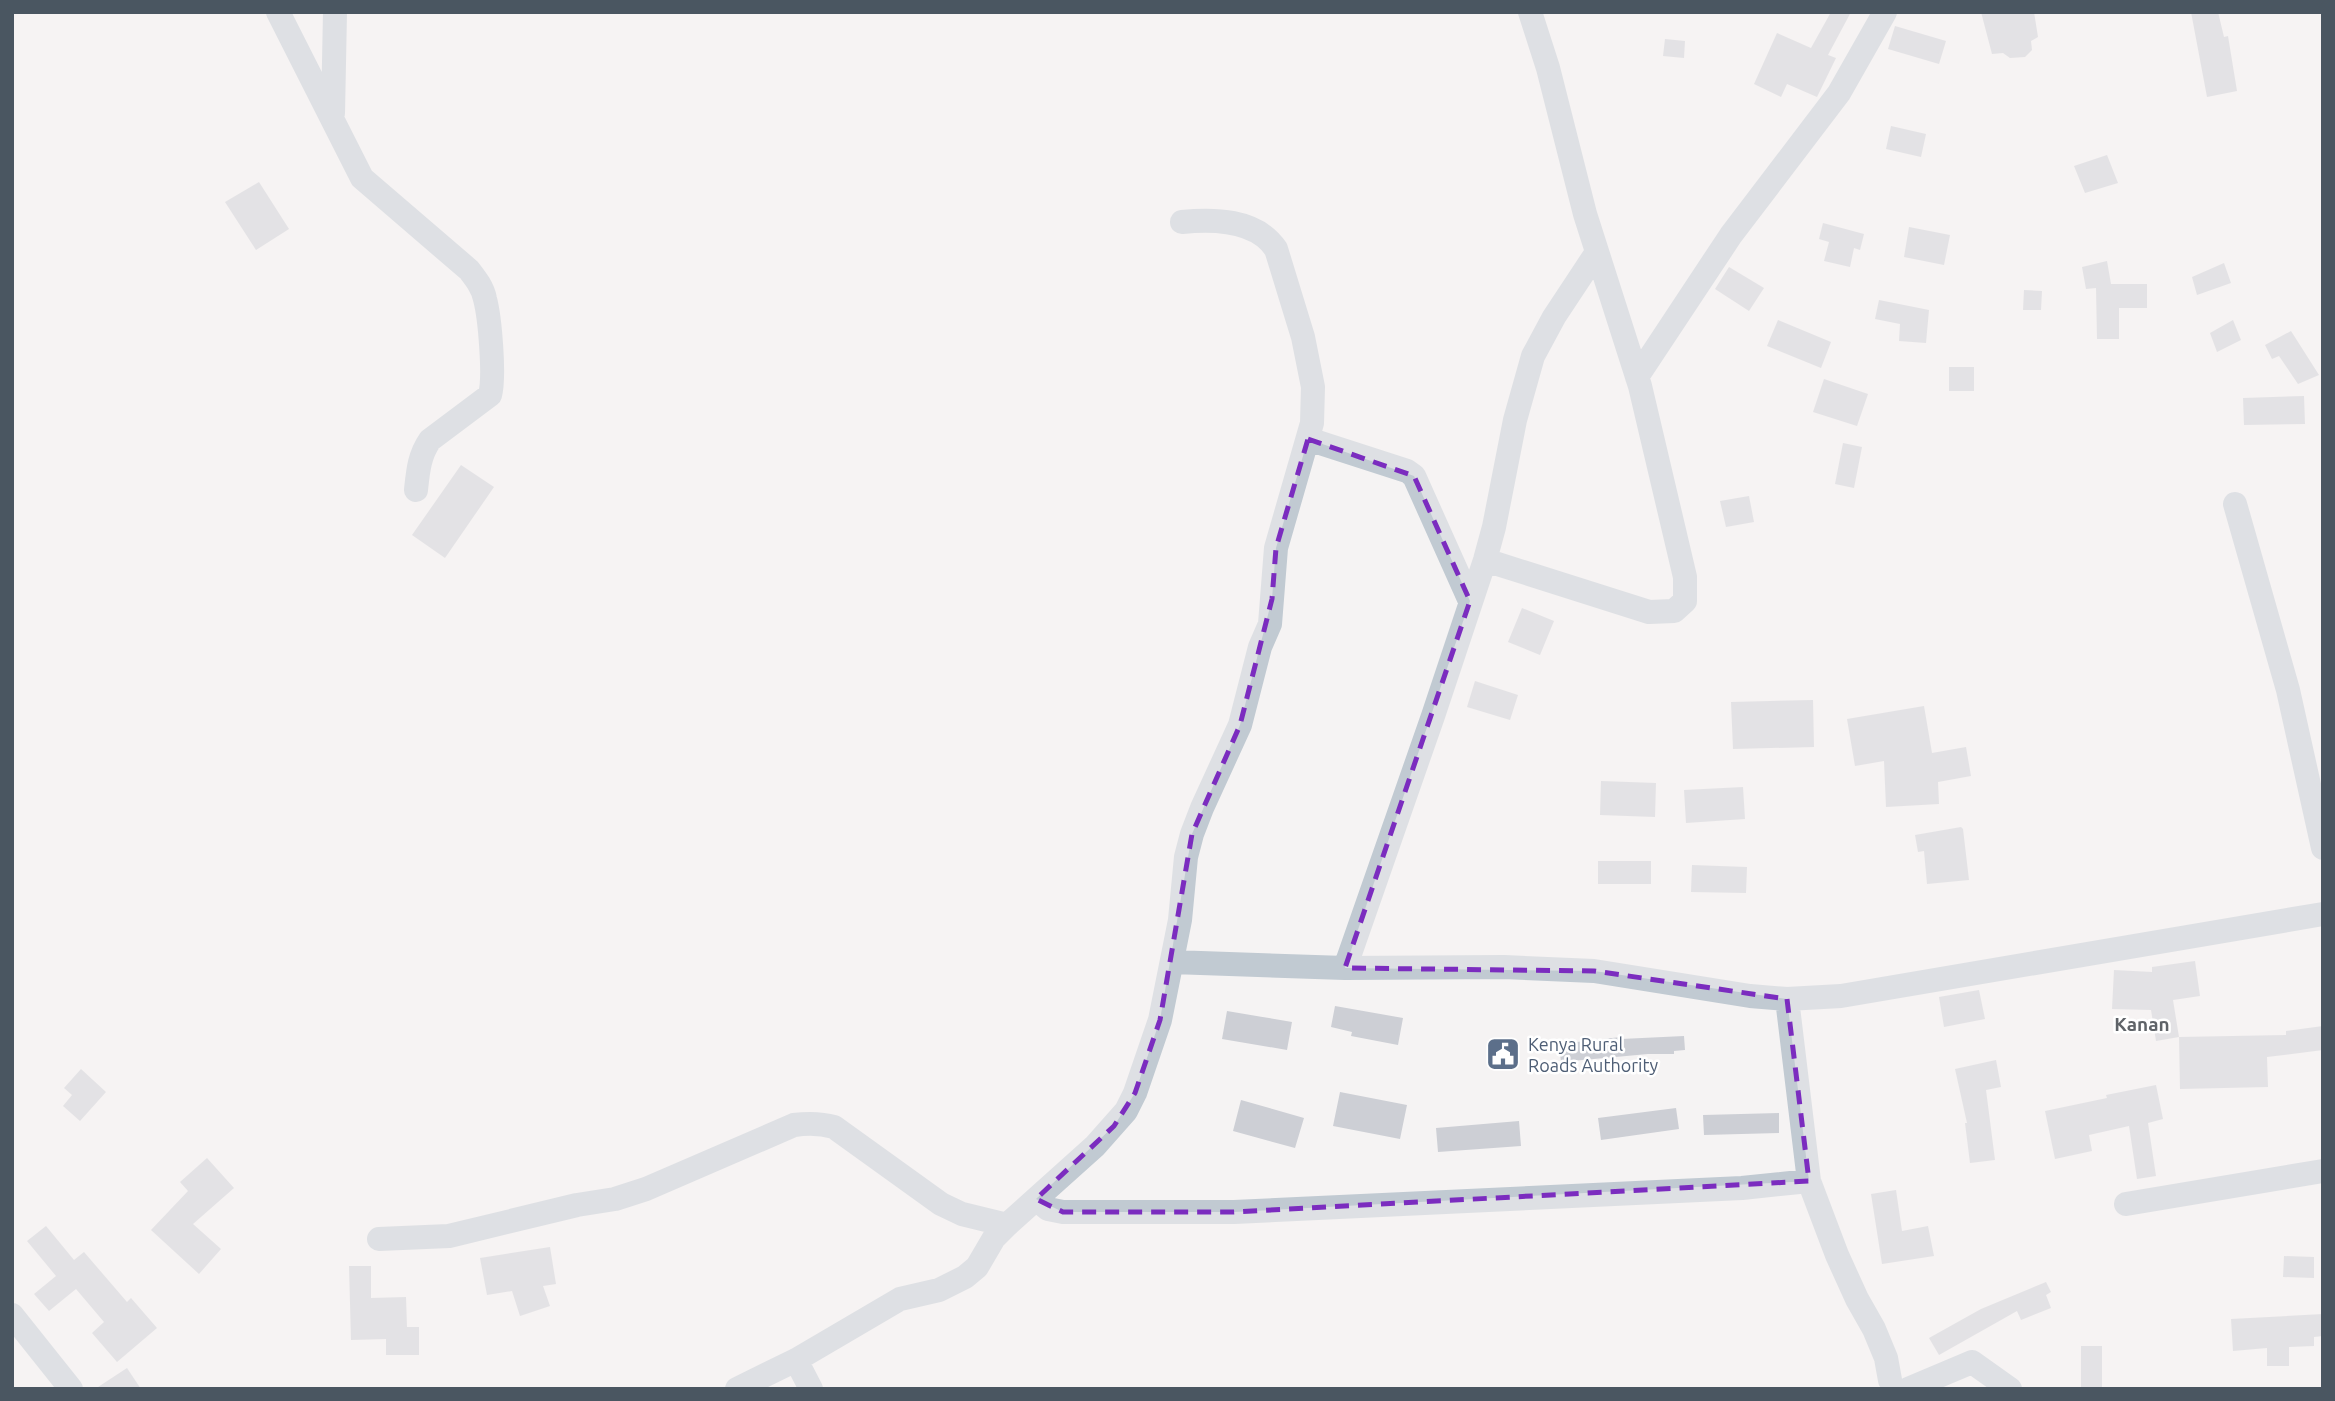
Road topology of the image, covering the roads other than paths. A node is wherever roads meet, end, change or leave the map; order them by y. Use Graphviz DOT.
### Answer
graph roads {
  1 [pos="278,12"];
  2 [pos="335,12"];
  3 [pos="1530,12"];
  4 [pos="1885,12"];
  5 [pos="333,118"];
  6 [pos="1182,222"];
  7 [pos="1597,252"];
  8 [pos="1637,377"];
  9 [pos="1308,439"];
  10 [pos="416,490"];
  11 [pos="2235,504"];
  12 [pos="1485,560"];
  13 [pos="1470,601"];
  14 [pos="2323,848"];
  15 [pos="2323,914"];
  16 [pos="1172,962"];
  17 [pos="1345,968"];
  18 [pos="1787,999"];
  19 [pos="2323,1171"];
  20 [pos="1809,1181"];
  21 [pos="1035,1199"];
  22 [pos="2126,1204"];
  23 [pos="1007,1225"];
  24 [pos="379,1239"];
  25 [pos="12,1315"];
  26 [pos="796,1360"];
  27 [pos="1891,1386"];
  28 [pos="71,1389"];
  29 [pos="737,1389"];
  30 [pos="811,1389"];
  31 [pos="2010,1389"];
  1 -- 5 [label="street"];
  2 -- 5 [label="street"];
  3 -- 7 [label="street"];
  4 -- 8 [label="street"];
  5 -- 10 [label="street"];
  6 -- 9 [label="street"];
  7 -- 8 [label="street"];
  7 -- 12 [label="street"];
  8 -- 12 [label="street"];
  9 -- 13 [label="street"];
  9 -- 16 [label="street"];
  11 -- 14 [label="street"];
  12 -- 13 [label="street"];
  13 -- 17 [label="street"];
  15 -- 18 [label="street"];
  16 -- 17 [label="street"];
  16 -- 21 [label="street"];
  17 -- 18 [label="street"];
  18 -- 20 [label="street"];
  19 -- 22 [label="street"];
  20 -- 21 [label="street"];
  20 -- 27 [label="street"];
  21 -- 23 [label="street"];
  23 -- 24 [label="street"];
  23 -- 26 [label="street"];
  25 -- 28 [label="street"];
  26 -- 29 [label="street"];
  26 -- 30 [label="street"];
  27 -- 31 [label="street"];
}
